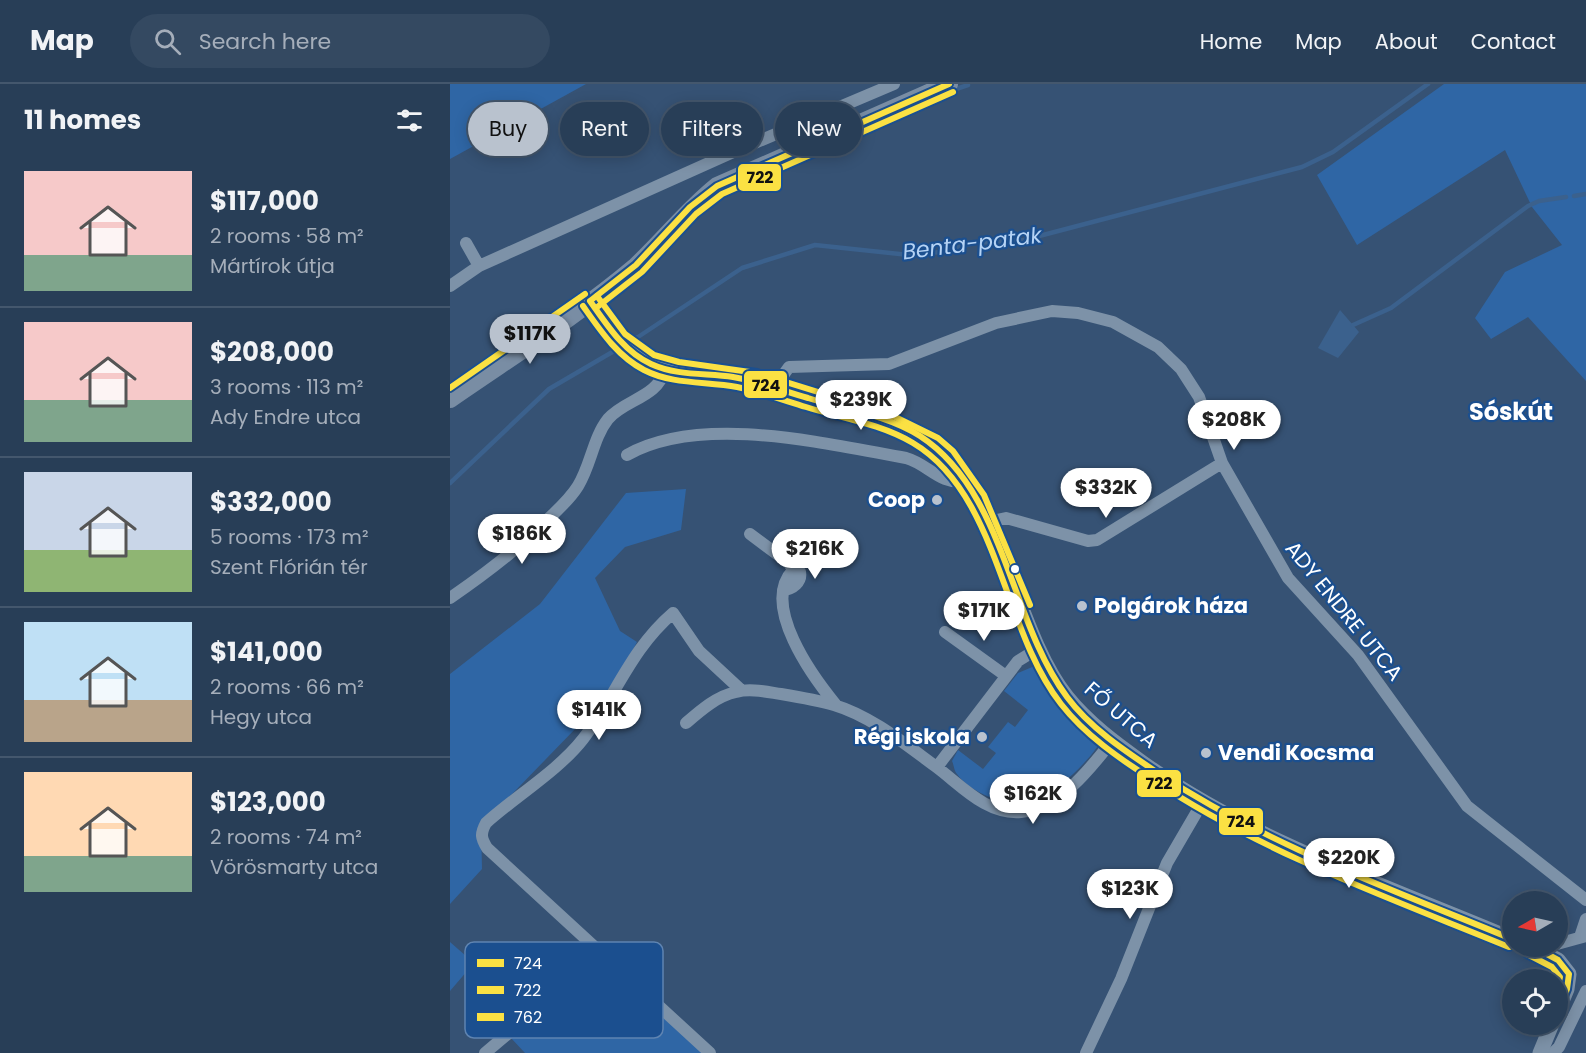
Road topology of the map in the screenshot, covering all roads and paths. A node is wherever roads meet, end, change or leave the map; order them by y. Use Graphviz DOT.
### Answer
graph roads {
  1 [pos="894,84"];
  2 [pos="949,84"];
  3 [pos="466,243"];
  4 [pos="480,266"];
  5 [pos="450,286"];
  6 [pos="590,301"];
  7 [pos="665,369"];
  8 [pos="774,388"];
  9 [pos="450,399"];
  10 [pos="627,455"];
  11 [pos="1222,463"];
  12 [pos="964,481"];
  13 [pos="987,522"];
  14 [pos="750,534"];
  15 [pos="450,598"];
  16 [pos="945,632"];
  17 [pos="1038,648"];
  18 [pos="1006,676"];
  19 [pos="817,683"];
  20 [pos="741,690"];
  21 [pos="807,699"];
  22 [pos="836,705"];
  23 [pos="686,723"];
  24 [pos="1112,741"];
  25 [pos="937,767"];
  26 [pos="1202,803"];
  27 [pos="1586,900"];
  28 [pos="1586,919"];
  29 [pos="1502,935"];
  30 [pos="1583,937"];
  31 [pos="1568,941"];
  32 [pos="589,942"];
  33 [pos="1555,957"];
  34 [pos="1565,969"];
  35 [pos="1586,991"];
  36 [pos="663,1010"];
  37 [pos="1547,1035"];
  38 [pos="502,1038"];
  39 [pos="484,1053"];
  40 [pos="710,1053"];
  41 [pos="1086,1053"];
  42 [pos="1540,1053"];
  43 [pos="1553,1053"];
  1 -- 4 [label="street"];
  2 -- 6 [label="main road"];
  3 -- 4 [label="street"];
  4 -- 5 [label="street"];
  6 -- 7 [label="street, FŐ UTCA"];
  6 -- 9 [label="main road"];
  7 -- 8 [label="street, FŐ UTCA"];
  7 -- 15 [label="street"];
  8 -- 11 [label="street, ADY ENDRE UTCA"];
  8 -- 12 [label="street, FŐ UTCA"];
  10 -- 12 [label="street"];
  11 -- 13 [label="street"];
  11 -- 27 [label="street, ADY ENDRE UTCA"];
  12 -- 13 [label="street, FŐ UTCA"];
  13 -- 17 [label="street, FŐ UTCA"];
  14 -- 19 [label="street"];
  16 -- 18 [label="street"];
  17 -- 18 [label="street"];
  17 -- 24 [label="street, FŐ UTCA"];
  18 -- 25 [label="street"];
  19 -- 21 [label="street"];
  19 -- 22 [label="street"];
  20 -- 21 [label="street"];
  20 -- 23 [label="street"];
  20 -- 32 [label="street"];
  21 -- 22 [label="street"];
  22 -- 25 [label="street"];
  24 -- 25 [label="street"];
  24 -- 26 [label="street, FŐ UTCA"];
  26 -- 29 [label="street, FŐ UTCA"];
  26 -- 41 [label="street"];
  28 -- 30 [label="street"];
  30 -- 31 [label="street"];
  33 -- 34 [label="street"];
  35 -- 43 [label="street"];
  36 -- 40 [label="street"];
  37 -- 42 [label="street"];
  38 -- 39 [label="street"];
}
